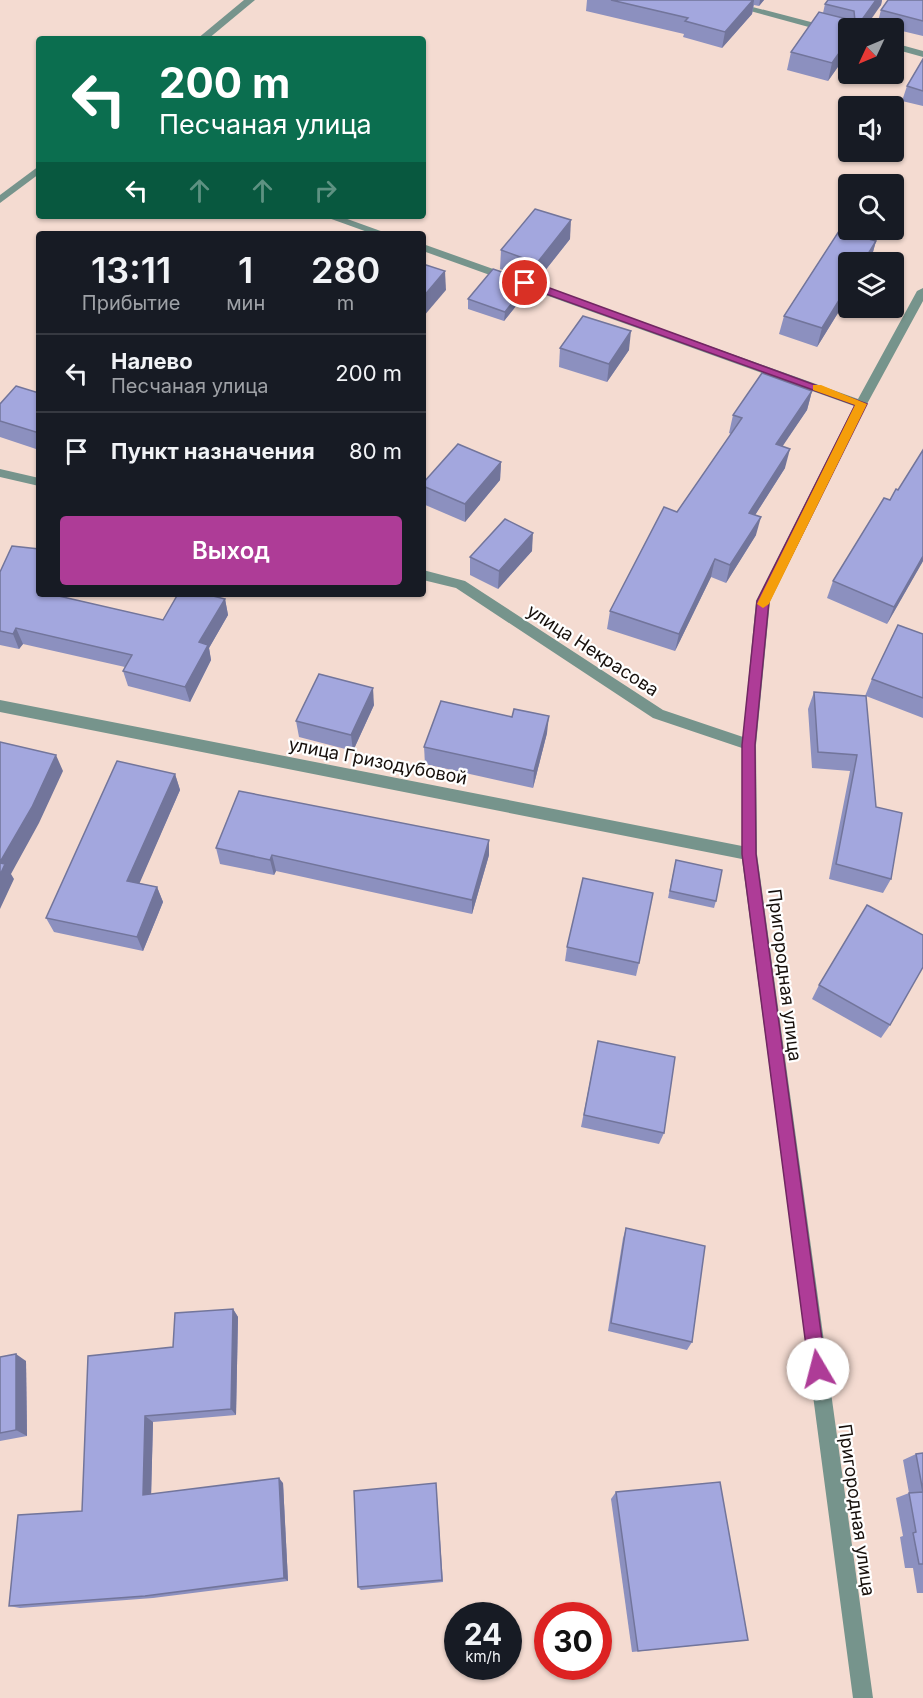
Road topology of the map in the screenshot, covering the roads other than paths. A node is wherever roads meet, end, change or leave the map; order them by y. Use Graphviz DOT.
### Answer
graph roads {
  1 [pos="250,0"];
  2 [pos="716,0"];
  3 [pos="838,32"];
  4 [pos="206,36"];
  5 [pos="904,49"];
  6 [pos="923,54"];
  7 [pos="36,171"];
  8 [pos="0,200"];
  9 [pos="337,219"];
  10 [pos="375,231"];
  11 [pos="426,248"];
  12 [pos="923,291"];
  13 [pos="861,404"];
  14 [pos="0,473"];
  15 [pos="36,481"];
  16 [pos="426,576"];
  17 [pos="0,706"];
  18 [pos="748,745"];
  19 [pos="749,854"];
  20 [pos="863,1698"];
  1 -- 4 [label="street"];
  2 -- 3 [label="street"];
  5 -- 6 [label="street"];
  7 -- 8 [label="street"];
  9 -- 10 [label="street"];
  11 -- 13 [label="street"];
  12 -- 13 [label="street, Пригородная улица"];
  13 -- 18 [label="street, Пригородная улица"];
  14 -- 15 [label="street"];
  16 -- 18 [label="street, улица Некрасова"];
  17 -- 19 [label="street, улица Гризодубовой"];
  18 -- 19 [label="street, Пригородная улица"];
  19 -- 20 [label="street, Пригородная улица"];
}
